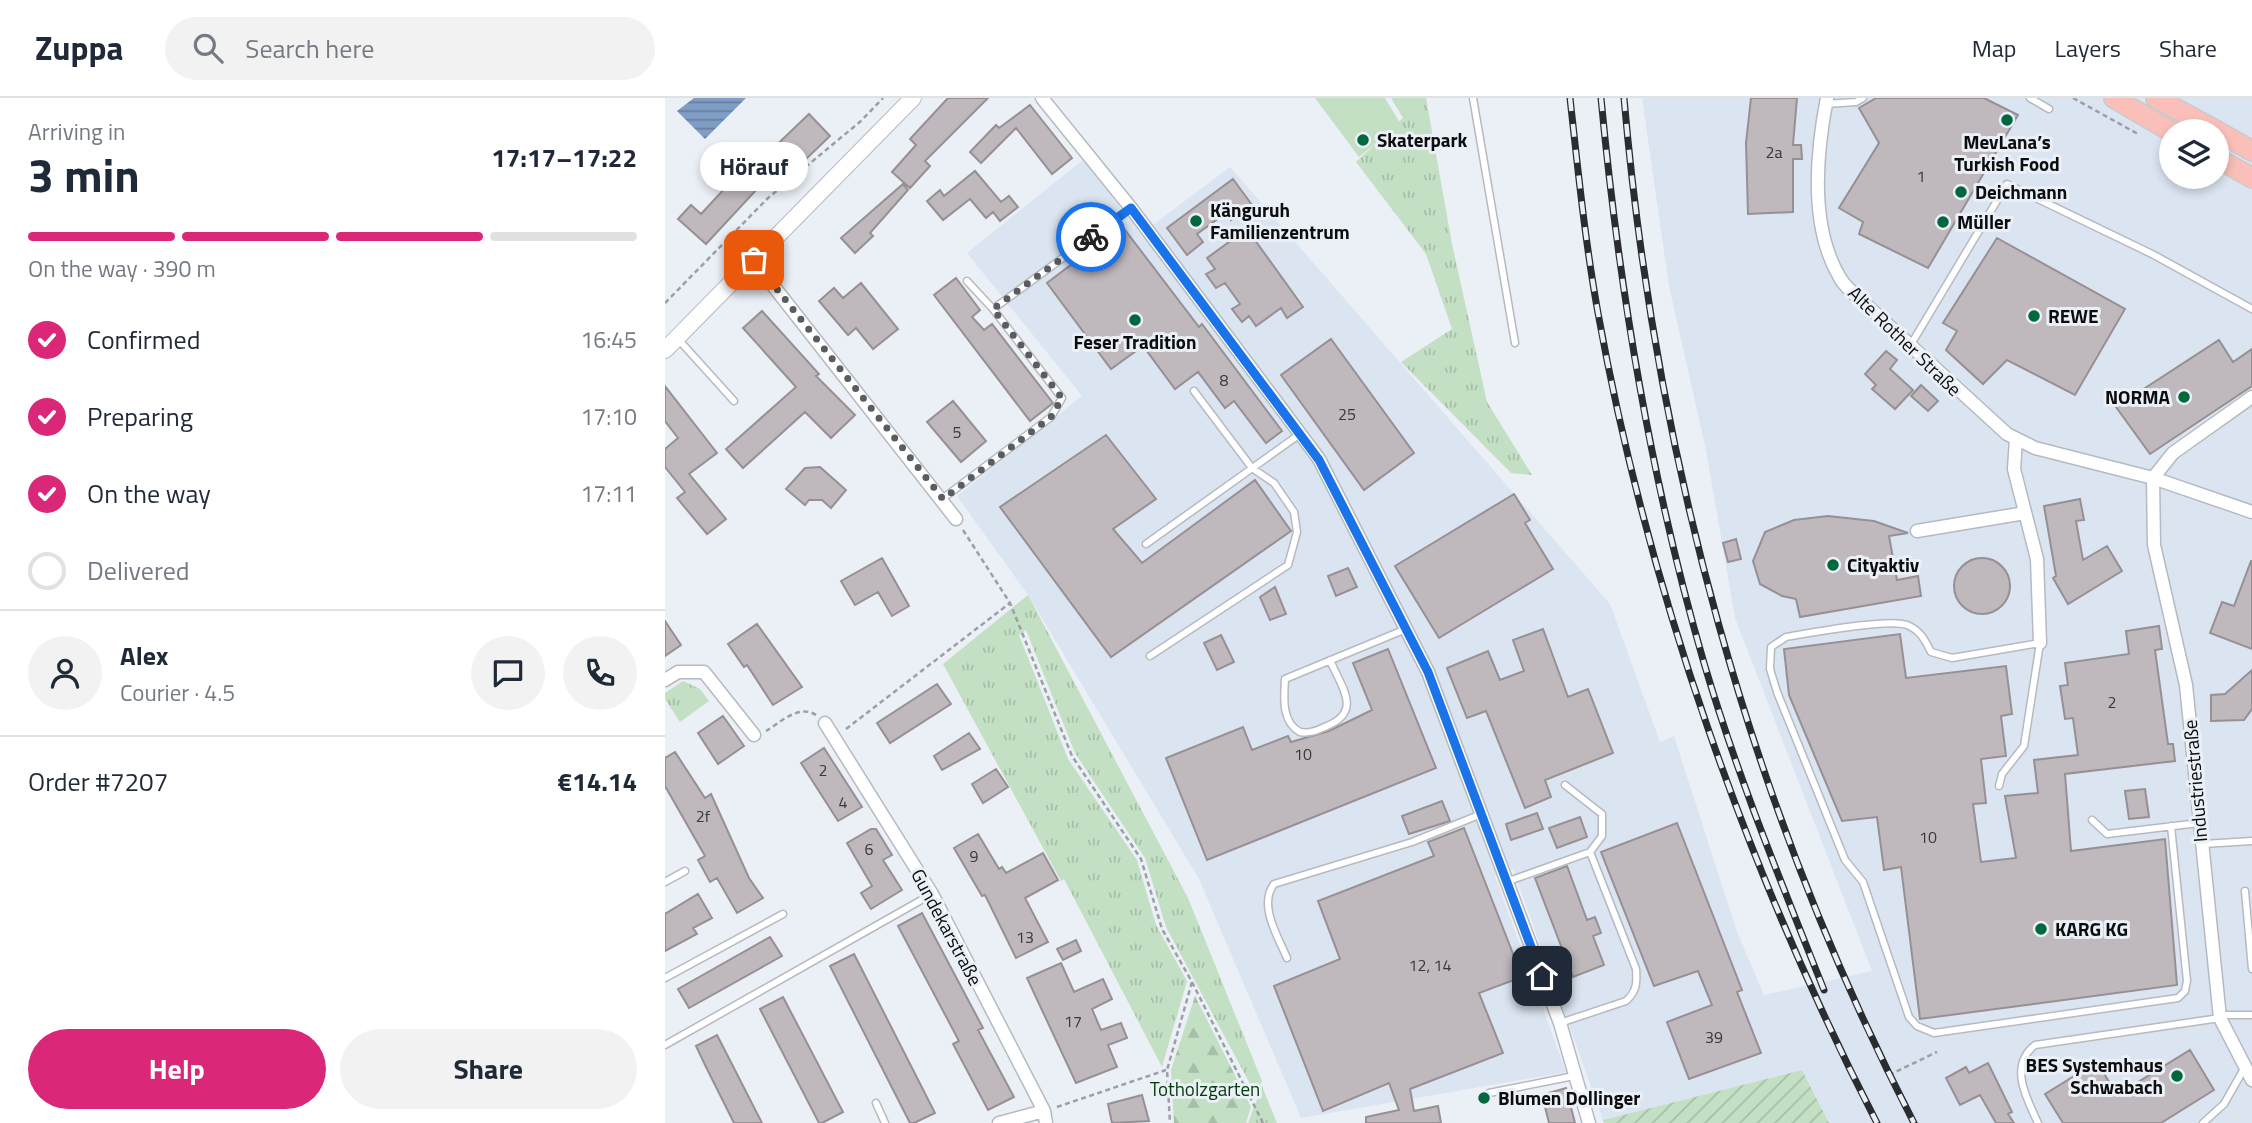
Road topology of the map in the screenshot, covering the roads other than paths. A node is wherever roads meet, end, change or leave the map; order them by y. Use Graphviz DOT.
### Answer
graph roads {
  1 [pos="913,98"];
  2 [pos="1042,98"];
  3 [pos="1473,98"];
  4 [pos="1863,98"];
  5 [pos="2030,98"];
  6 [pos="2113,98"];
  7 [pos="2156,98"];
  8 [pos="1826,101"];
  9 [pos="2049,109"];
  10 [pos="2195,119"];
  11 [pos="2159,125"];
  12 [pos="2229,138"];
  13 [pos="2252,150"];
  14 [pos="2229,165"];
  15 [pos="2252,178"];
  16 [pos="1131,208"];
  17 [pos="754,260"];
  18 [pos="967,281"];
  19 [pos="993,309"];
  20 [pos="2252,309"];
  21 [pos="677,338"];
  22 [pos="1515,343"];
  23 [pos="1910,347"];
  24 [pos="665,350"];
  25 [pos="1194,391"];
  26 [pos="2252,397"];
  27 [pos="734,401"];
  28 [pos="1300,434"];
  29 [pos="2016,439"];
  30 [pos="1252,468"];
  31 [pos="2153,478"];
  32 [pos="943,499"];
  33 [pos="2252,512"];
  34 [pos="2025,513"];
  35 [pos="956,519"];
  36 [pos="1917,531"];
  37 [pos="1146,544"];
  38 [pos="1406,629"];
  39 [pos="2040,643"];
  40 [pos="1150,656"];
  41 [pos="1330,660"];
  42 [pos="665,680"];
  43 [pos="825,723"];
  44 [pos="754,735"];
  45 [pos="1565,785"];
  46 [pos="1999,786"];
  47 [pos="1479,814"];
  48 [pos="2092,820"];
  49 [pos="2199,823"];
  50 [pos="2171,826"];
  51 [pos="2252,841"];
  52 [pos="2201,844"];
  53 [pos="1590,852"];
  54 [pos="685,871"];
  55 [pos="665,882"];
  56 [pos="1506,882"];
  57 [pos="2245,891"];
  58 [pos="932,894"];
  59 [pos="783,914"];
  60 [pos="1287,958"];
  61 [pos="2252,969"];
  62 [pos="665,978"];
  63 [pos="2252,1015"];
  64 [pos="2220,1017"];
  65 [pos="1560,1023"];
  66 [pos="665,1045"];
  67 [pos="2245,1067"];
  68 [pos="1574,1076"];
  69 [pos="2252,1080"];
  70 [pos="1489,1093"];
  71 [pos="876,1103"];
  72 [pos="1045,1117"];
  73 [pos="884,1123"];
  74 [pos="999,1123"];
  75 [pos="1589,1123"];
  76 [pos="2038,1123"];
  77 [pos="2203,1123"];
  1 -- 17 [label="street"];
  2 -- 16 [label="street"];
  3 -- 22 [label="lane"];
  4 -- 8 [label="lane"];
  5 -- 9 [label="lane"];
  6 -- 11 [label="main road"];
  7 -- 10 [label="main road"];
  8 -- 23 [label="street, Alte Rother Straße"];
  12 -- 13 [label="main road"];
  14 -- 15 [label="main road"];
  16 -- 19 [label="lane"];
  16 -- 28 [label="street"];
  17 -- 21 [label="street"];
  17 -- 32 [label="street"];
  18 -- 19 [label="lane"];
  19 -- 32 [label="lane"];
  20 -- 23 [label="lane"];
  21 -- 24 [label="street"];
  21 -- 27 [label="lane"];
  23 -- 29 [label="street, Alte Rother Straße"];
  25 -- 30 [label="lane"];
  26 -- 31 [label="street"];
  28 -- 30 [label="lane"];
  28 -- 38 [label="street"];
  29 -- 31 [label="street, Alte Rother Straße"];
  29 -- 34 [label="street"];
  30 -- 37 [label="lane"];
  30 -- 40 [label="lane"];
  31 -- 33 [label="street, Alte Rother Straße"];
  31 -- 49 [label="street, Industriestraße"];
  32 -- 35 [label="street"];
  34 -- 36 [label="street"];
  34 -- 39 [label="street"];
  38 -- 41 [label="lane"];
  38 -- 47 [label="street"];
  39 -- 46 [label="lane"];
  39 -- 50 [label="lane"];
  41 -- 41 [label="lane"];
  42 -- 44 [label="street"];
  43 -- 58 [label="street, Gundekarstraße"];
  45 -- 53 [label="lane"];
  47 -- 56 [label="street"];
  47 -- 60 [label="lane"];
  48 -- 50 [label="lane"];
  49 -- 50 [label="lane"];
  49 -- 52 [label="street, Industriestraße"];
  51 -- 52 [label="lane"];
  52 -- 64 [label="street, Industriestraße"];
  53 -- 56 [label="lane"];
  53 -- 65 [label="lane"];
  54 -- 55 [label="lane"];
  56 -- 65 [label="street"];
  57 -- 61 [label="lane"];
  58 -- 66 [label="lane"];
  58 -- 72 [label="street, Gundekarstraße"];
  59 -- 62 [label="lane"];
  63 -- 64 [label="lane"];
  64 -- 67 [label="street, Industriestraße"];
  64 -- 76 [label="lane"];
  65 -- 68 [label="street"];
  67 -- 69 [label="street, Industriestraße"];
  67 -- 77 [label="lane"];
  68 -- 70 [label="lane"];
  68 -- 75 [label="street"];
  71 -- 73 [label="lane"];
  72 -- 74 [label="street"];
}
